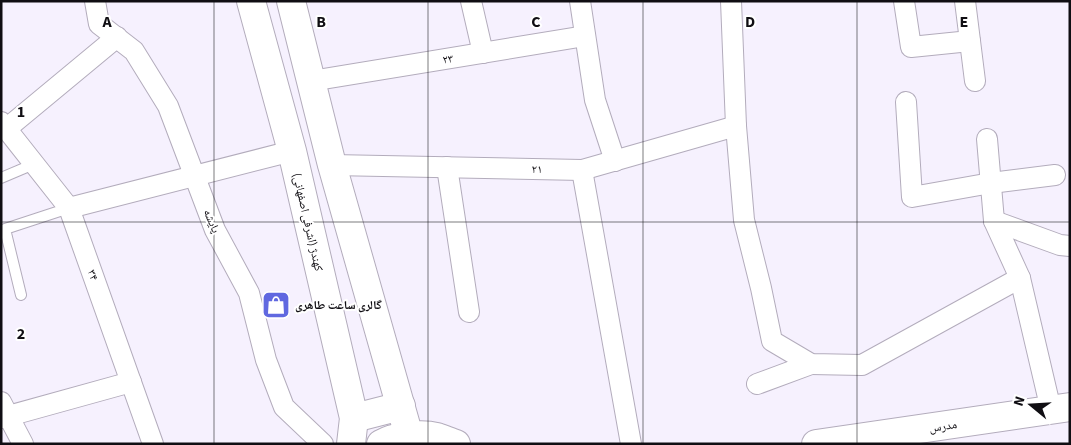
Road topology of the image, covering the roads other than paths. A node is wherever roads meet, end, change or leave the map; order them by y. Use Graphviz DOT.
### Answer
graph roads {
  1 [pos="95,1"];
  2 [pos="251,1"];
  3 [pos="291,1"];
  4 [pos="470,1"];
  5 [pos="580,1"];
  6 [pos="731,1"];
  7 [pos="904,1"];
  8 [pos="965,1"];
  9 [pos="585,36"];
  10 [pos="117,38"];
  11 [pos="970,41"];
  12 [pos="483,53"];
  13 [pos="975,80"];
  14 [pos="311,81"];
  15 [pos="906,102"];
  16 [pos="4,126"];
  17 [pos="736,126"];
  18 [pos="987,139"];
  19 [pos="292,151"];
  20 [pos="615,160"];
  21 [pos="34,164"];
  22 [pos="332,165"];
  23 [pos="447,167"];
  24 [pos="582,170"];
  25 [pos="1055,175"];
  26 [pos="194,176"];
  27 [pos="1,178"];
  28 [pos="991,184"];
  29 [pos="69,208"];
  30 [pos="994,221"];
  31 [pos="1070,246"];
  32 [pos="1020,278"];
  33 [pos="20,295"];
  34 [pos="470,312"];
  35 [pos="811,364"];
  36 [pos="131,382"];
  37 [pos="757,384"];
  38 [pos="401,406"];
  39 [pos="1060,408"];
  40 [pos="4,412"];
  41 [pos="352,431"];
  42 [pos="409,436"];
  43 [pos="23,444"];
  44 [pos="153,444"];
  45 [pos="324,444"];
  46 [pos="381,444"];
  47 [pos="456,444"];
  48 [pos="631,444"];
  49 [pos="816,444"];
  1 -- 10 [label="street, پایشه"];
  2 -- 19 [label="main road, کهندژ (اشرفی اصفهانی)"];
  3 -- 14 [label="main road"];
  4 -- 12 [label="street"];
  5 -- 9 [label="street"];
  6 -- 17 [label="street"];
  7 -- 11 [label="street"];
  8 -- 11 [label="street"];
  9 -- 12 [label="street, ۲۳"];
  9 -- 20 [label="street"];
  10 -- 16 [label="street"];
  10 -- 26 [label="street, پایشه"];
  11 -- 13 [label="street"];
  12 -- 14 [label="street, ۲۳"];
  14 -- 22 [label="main road"];
  15 -- 28 [label="street"];
  16 -- 21 [label="street, ۳۴"];
  17 -- 20 [label="street, ۲۱"];
  17 -- 35 [label="street"];
  18 -- 28 [label="street"];
  19 -- 26 [label="street"];
  19 -- 41 [label="main road, کهندژ (اشرفی اصفهانی)"];
  20 -- 24 [label="street, ۲۱"];
  21 -- 27 [label="lane"];
  21 -- 29 [label="street, ۳۴"];
  22 -- 23 [label="street, ۲۱"];
  22 -- 38 [label="main road"];
  23 -- 24 [label="street, ۲۱"];
  23 -- 34 [label="street"];
  24 -- 48 [label="street"];
  25 -- 28 [label="street"];
  26 -- 29 [label="street"];
  26 -- 45 [label="street, پایشه"];
  28 -- 30 [label="street"];
  29 -- 33 [label="lane"];
  29 -- 36 [label="street, ۳۴"];
  30 -- 31 [label="street"];
  30 -- 32 [label="street"];
  32 -- 35 [label="street"];
  32 -- 39 [label="street"];
  35 -- 37 [label="street"];
  36 -- 40 [label="street"];
  36 -- 44 [label="street, ۳۴"];
  38 -- 41 [label="main road"];
  38 -- 42 [label="main road"];
  39 -- 49 [label="main road, مدرس"];
  40 -- 43 [label="street"];
  42 -- 46 [label="main road"];
  42 -- 47 [label="main road"];
}
